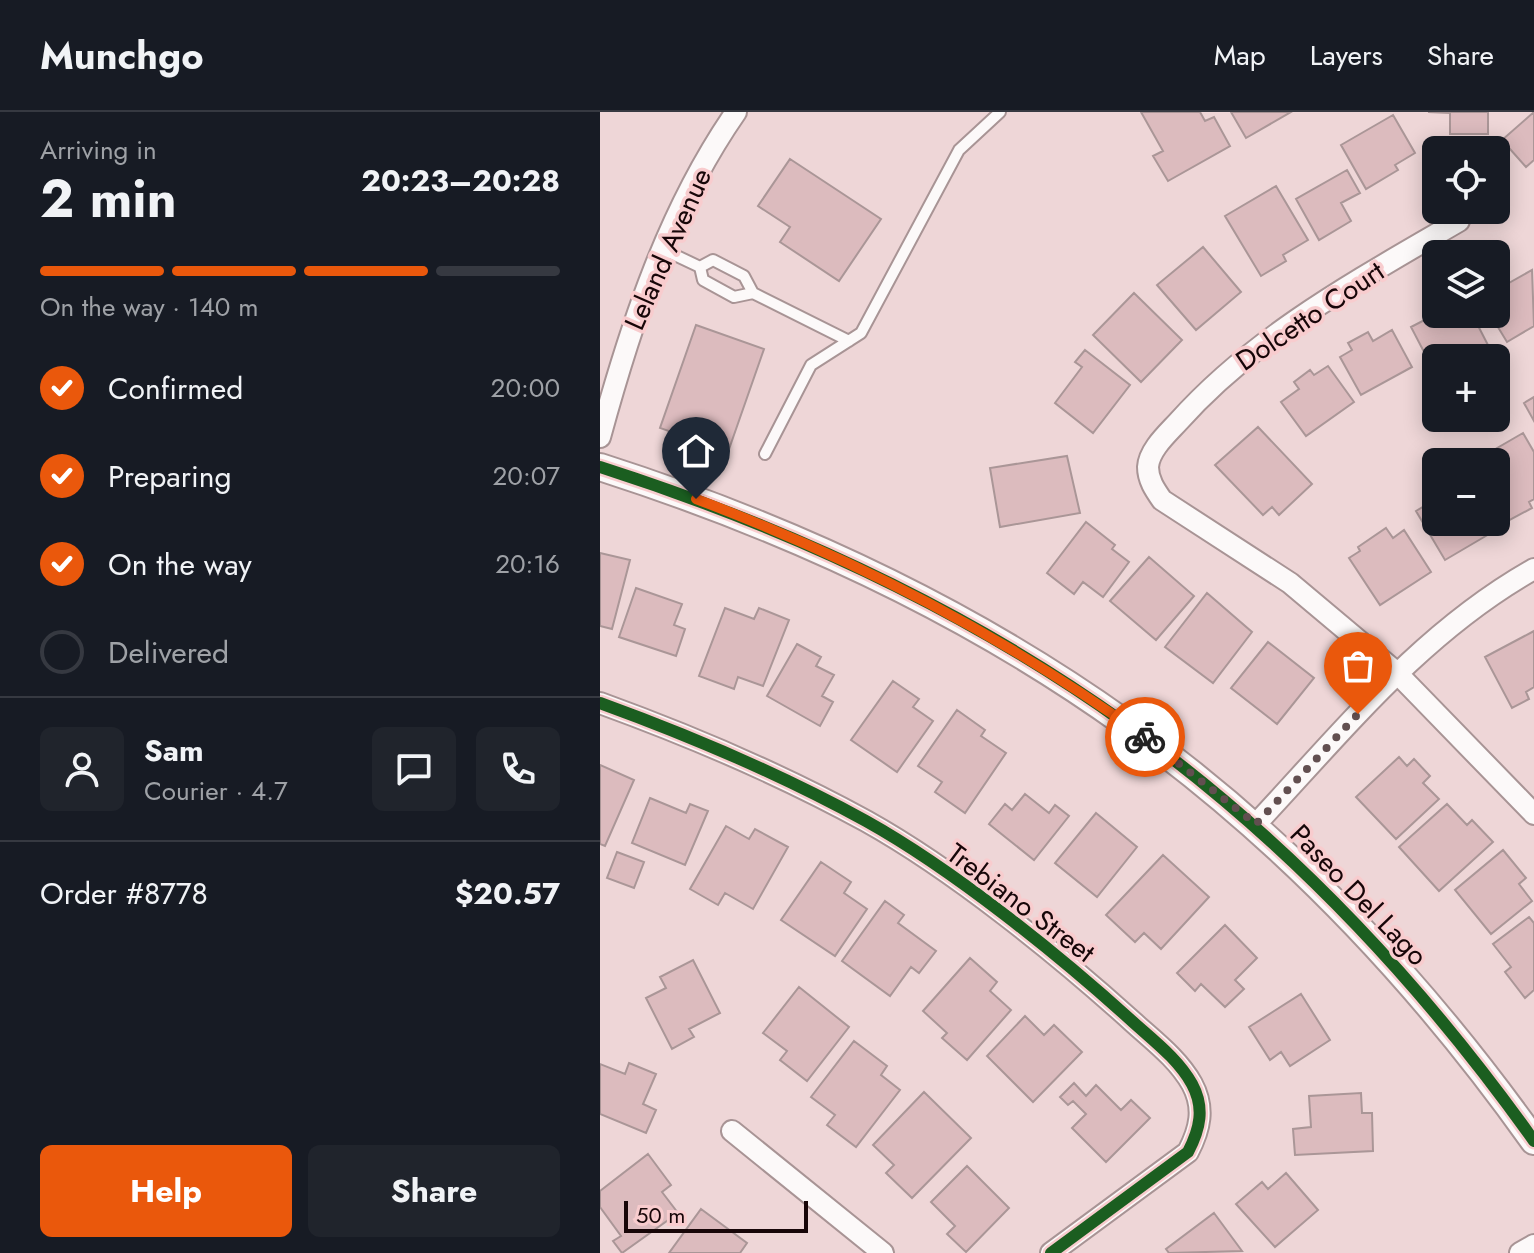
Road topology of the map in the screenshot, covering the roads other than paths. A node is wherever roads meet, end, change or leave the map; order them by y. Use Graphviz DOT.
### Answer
graph roads {
  1 [pos="1000,112"];
  2 [pos="727,115"];
  3 [pos="1454,224"];
  4 [pos="662,249"];
  5 [pos="700,267"];
  6 [pos="753,293"];
  7 [pos="849,341"];
  8 [pos="600,437"];
  9 [pos="765,454"];
  10 [pos="600,467"];
  11 [pos="1534,569"];
  12 [pos="1396,672"];
  13 [pos="600,703"];
  14 [pos="1534,814"];
  15 [pos="1256,824"];
  16 [pos="732,1131"];
  17 [pos="1534,1141"];
  18 [pos="1534,1245"];
  19 [pos="883,1253"];
  20 [pos="1051,1253"];
  21 [pos="1520,1253"];
  1 -- 7 [label="lane"];
  2 -- 4 [label="street, Leland Avenue"];
  3 -- 12 [label="street, Dolcetto Court"];
  4 -- 5 [label="lane"];
  4 -- 8 [label="street, Leland Avenue"];
  5 -- 6 [label="lane"];
  5 -- 6 [label="lane"];
  6 -- 7 [label="lane"];
  7 -- 9 [label="lane"];
  10 -- 15 [label="street, Paseo Del Lago"];
  11 -- 12 [label="street"];
  12 -- 14 [label="street"];
  12 -- 15 [label="street"];
  13 -- 20 [label="street, Trebiano Street"];
  15 -- 17 [label="street, Paseo Del Lago"];
  16 -- 19 [label="street"];
  18 -- 21 [label="street"];
}
